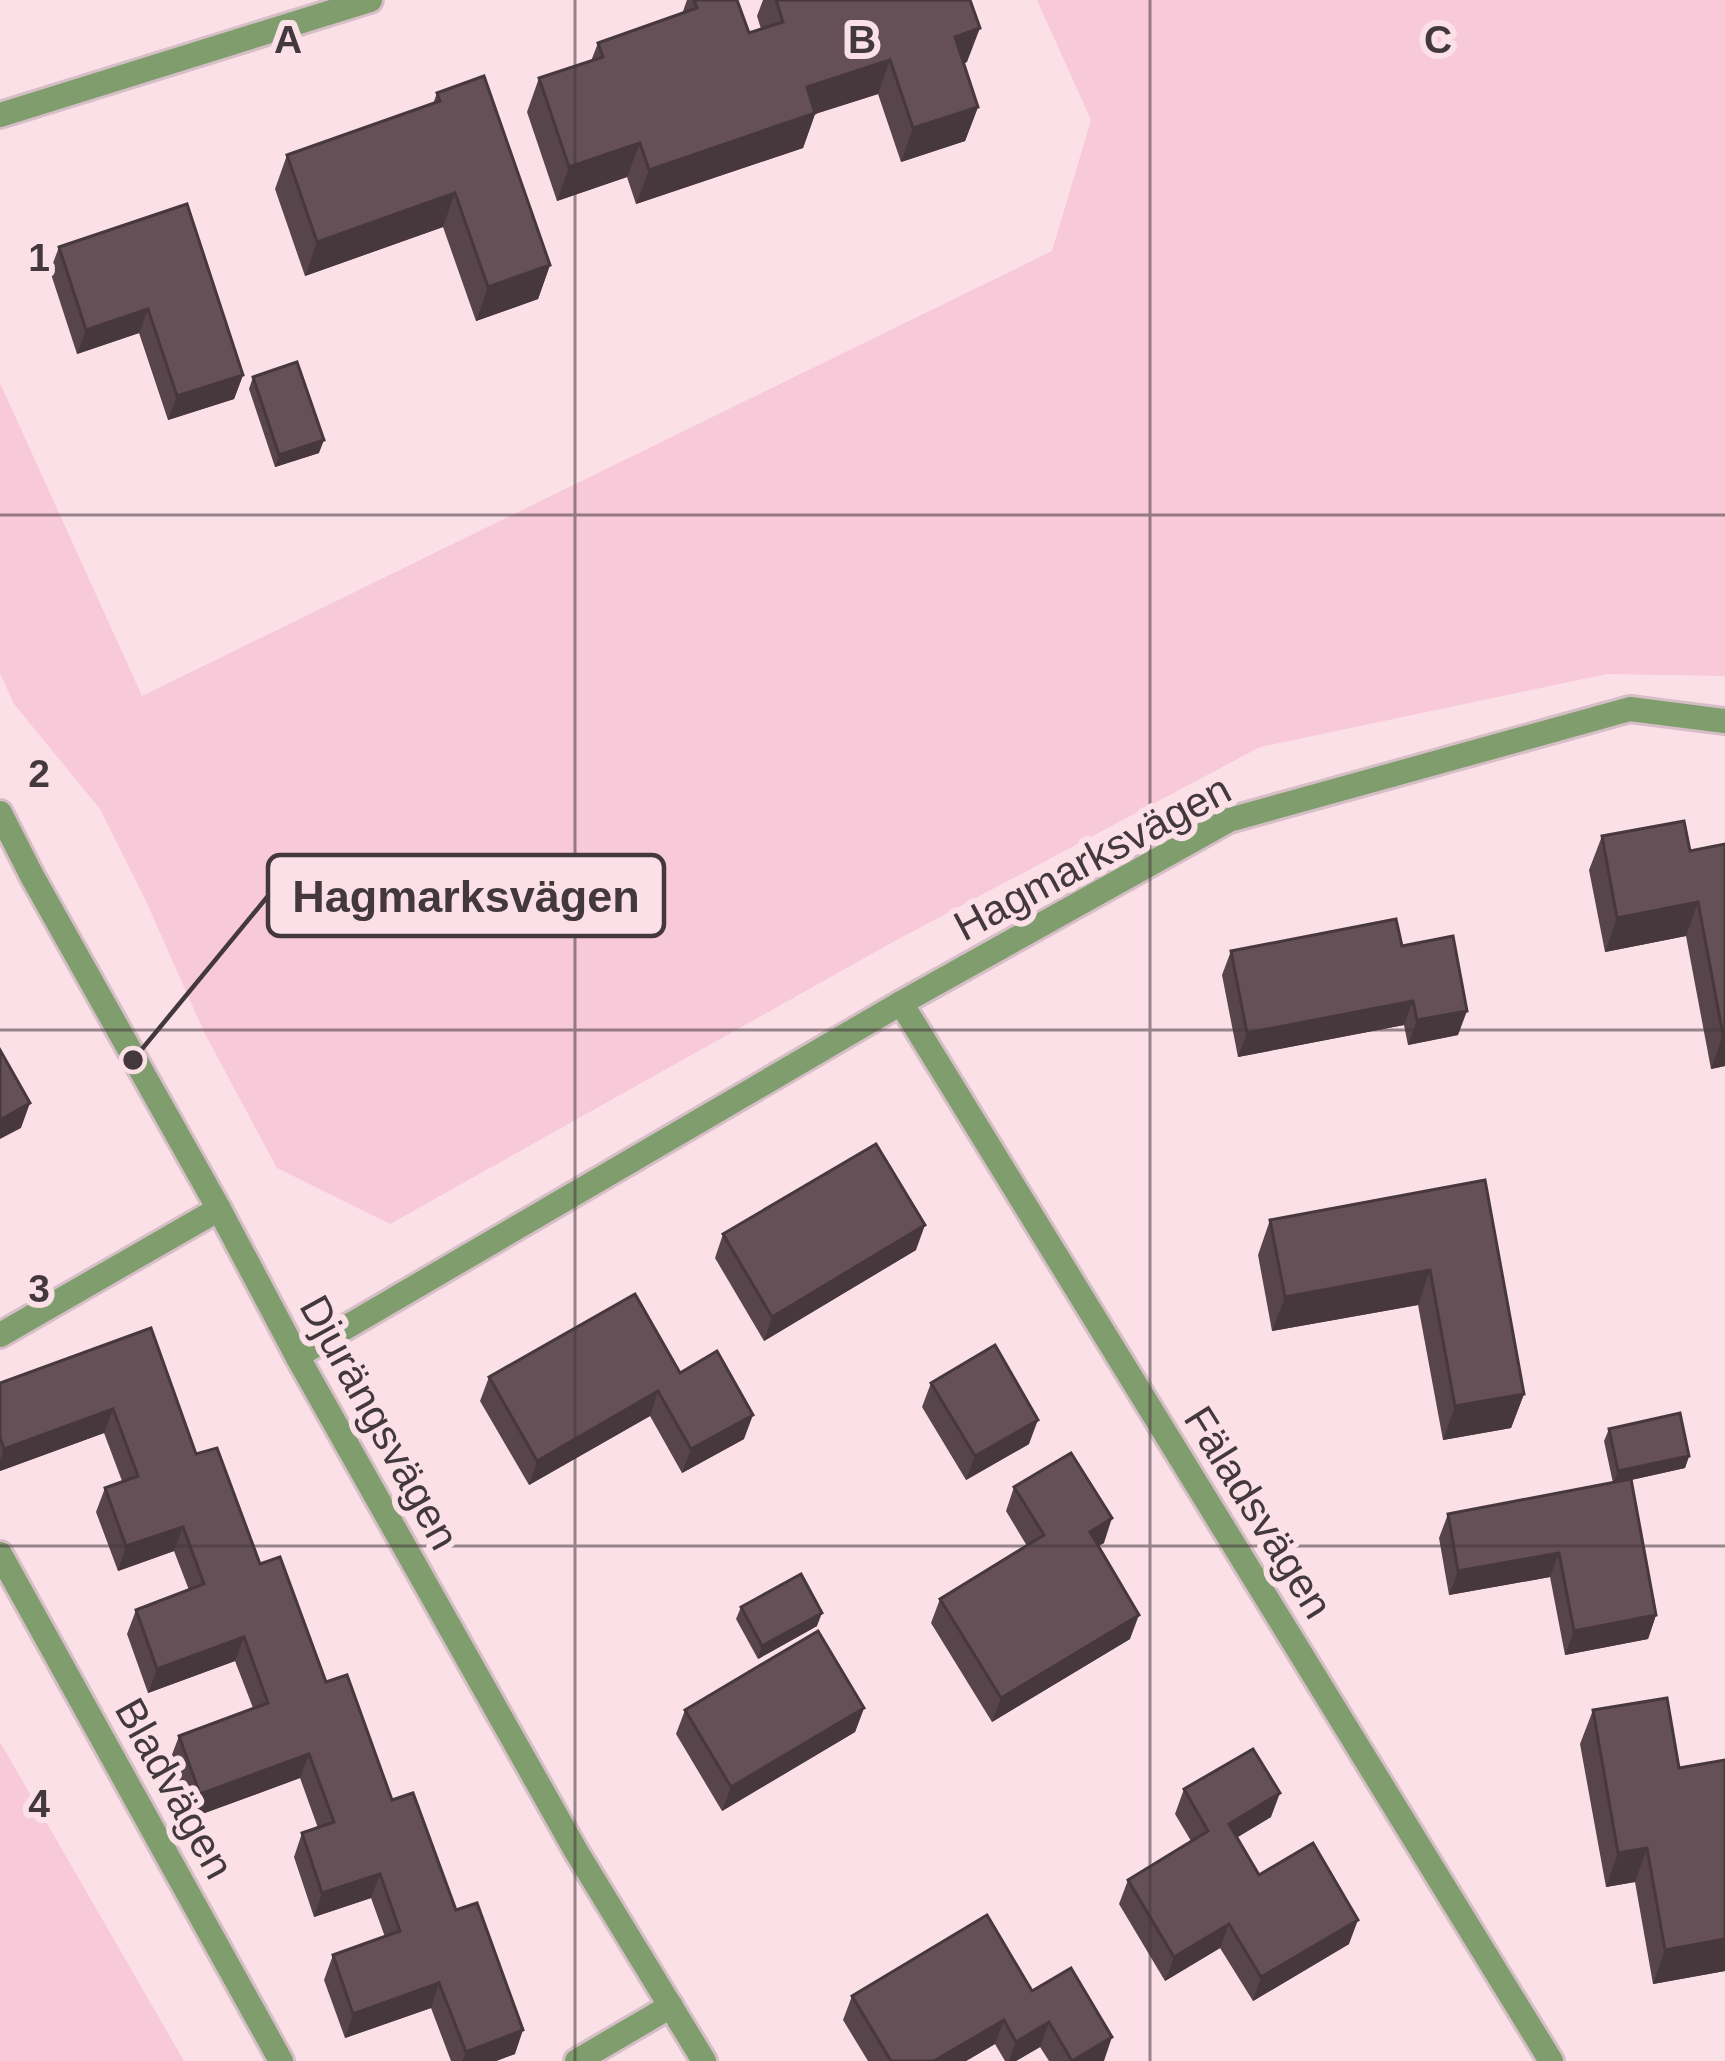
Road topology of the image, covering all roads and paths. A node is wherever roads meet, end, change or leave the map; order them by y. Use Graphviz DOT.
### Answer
graph roads {
  1 [pos="370,0"];
  2 [pos="0,115"];
  3 [pos="1725,721"];
  4 [pos="0,813"];
  5 [pos="901,1003"];
  6 [pos="219,1209"];
  7 [pos="0,1335"];
  8 [pos="297,1356"];
  9 [pos="0,1554"];
  10 [pos="671,2006"];
  11 [pos="281,2061"];
  12 [pos="577,2061"];
  13 [pos="704,2061"];
  14 [pos="1551,2061"];
  1 -- 2 [label="street"];
  3 -- 5 [label="street, Hagmarksvägen"];
  4 -- 6 [label="street, Djurängsvägen"];
  5 -- 8 [label="street, Hagmarksvägen"];
  5 -- 14 [label="street, Fäladsvägen"];
  6 -- 7 [label="street"];
  6 -- 8 [label="street, Djurängsvägen"];
  8 -- 10 [label="street, Djurängsvägen"];
  9 -- 11 [label="street, Bladvägen"];
  10 -- 12 [label="street"];
  10 -- 13 [label="street, Djurängsvägen"];
}
